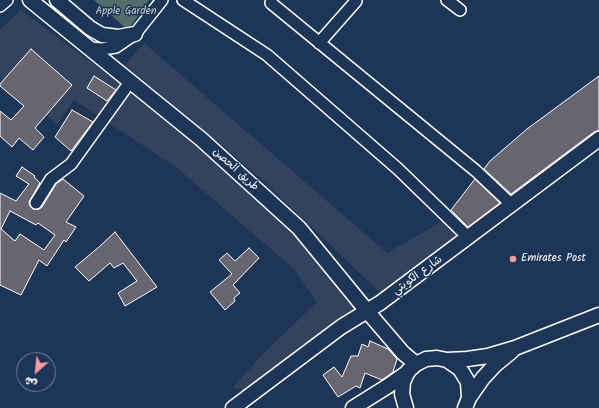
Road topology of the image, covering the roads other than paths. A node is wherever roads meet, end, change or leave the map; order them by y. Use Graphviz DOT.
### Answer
graph roads {
  1 [pos="7,0"];
  2 [pos="30,0"];
  3 [pos="57,0"];
  4 [pos="162,0"];
  5 [pos="183,0"];
  6 [pos="448,0"];
  7 [pos="270,1"];
  8 [pos="356,1"];
  9 [pos="0,6"];
  10 [pos="460,10"];
  11 [pos="135,34"];
  12 [pos="319,43"];
  13 [pos="88,48"];
  14 [pos="130,82"];
  15 [pos="599,139"];
  16 [pos="36,203"];
  17 [pos="512,205"];
  18 [pos="469,238"];
  19 [pos="367,311"];
  20 [pos="599,315"];
  21 [pos="515,348"];
  22 [pos="447,360"];
  23 [pos="412,368"];
  24 [pos="467,403"];
  25 [pos="233,408"];
  26 [pos="354,408"];
  27 [pos="406,408"];
  1 -- 9 [label="street"];
  2 -- 13 [label="street, طريق الحصن"];
  3 -- 11 [label="street"];
  4 -- 11 [label="street"];
  5 -- 18 [label="street"];
  6 -- 10 [label="street"];
  7 -- 12 [label="street"];
  8 -- 12 [label="street"];
  11 -- 13 [label="street"];
  12 -- 17 [label="street"];
  13 -- 14 [label="street, طريق الحصن"];
  14 -- 16 [label="street"];
  14 -- 19 [label="street, طريق الحصن"];
  15 -- 17 [label="street, شارع الكويتي"];
  17 -- 18 [label="street, شارع الكويتي"];
  18 -- 19 [label="street, شارع الكويتي"];
  19 -- 23 [label="street, طريق الحصن"];
  19 -- 25 [label="street, شارع الكويتي"];
  20 -- 21 [label="street"];
  21 -- 22 [label="street"];
  21 -- 24 [label="street"];
  22 -- 23 [label="street"];
  22 -- 24 [label="street"];
  23 -- 26 [label="street"];
  23 -- 27 [label="street"];
}
